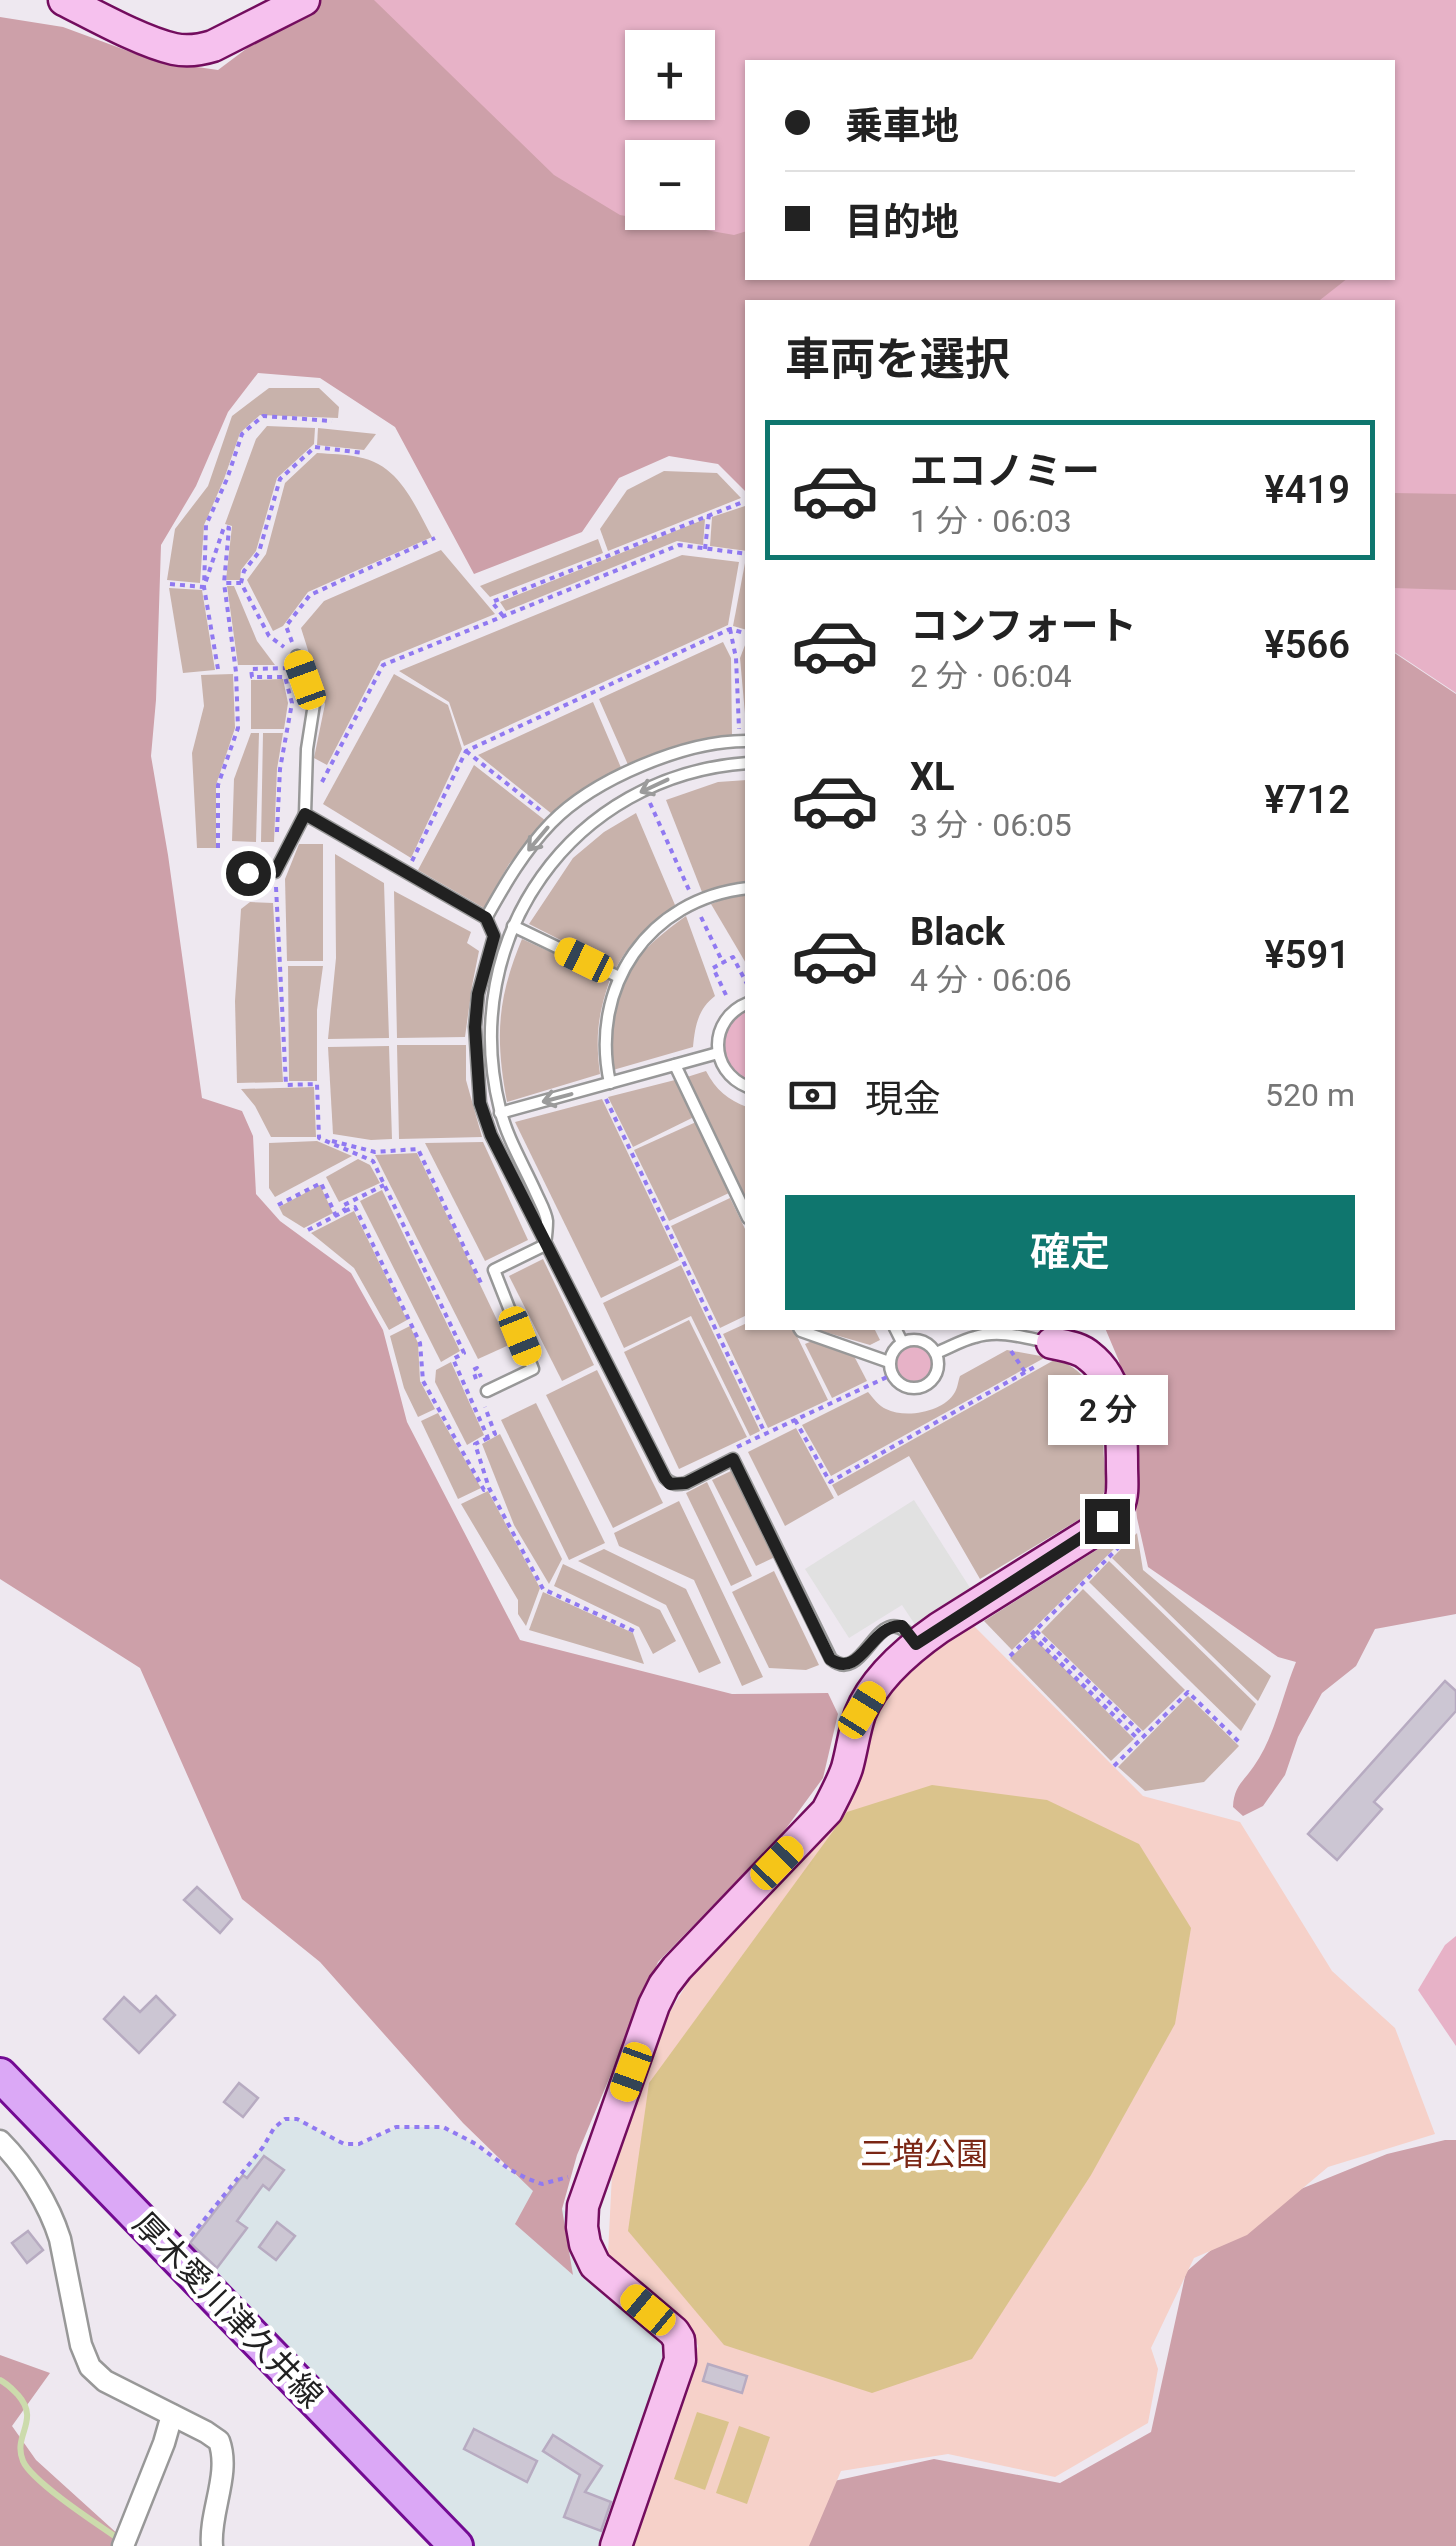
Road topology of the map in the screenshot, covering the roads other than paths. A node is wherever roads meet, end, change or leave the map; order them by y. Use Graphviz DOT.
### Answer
graph roads {
  1 [pos="64,0"];
  2 [pos="304,0"];
  3 [pos="296,656"];
  4 [pos="744,741"];
  5 [pos="745,763"];
  6 [pos="305,814"];
  7 [pos="248,873"];
  8 [pos="745,888"];
  9 [pos="486,918"];
  10 [pos="513,926"];
  11 [pos="620,977"];
  12 [pos="745,1005"];
  13 [pos="718,1053"];
  14 [pos="675,1065"];
  15 [pos="605,1085"];
  16 [pos="745,1085"];
  17 [pos="500,1113"];
  18 [pos="745,1212"];
  19 [pos="545,1245"];
  20 [pos="801,1330"];
  21 [pos="896,1330"];
  22 [pos="927,1330"];
  23 [pos="923,1341"];
  24 [pos="902,1342"];
  25 [pos="1071,1345"];
  26 [pos="936,1353"];
  27 [pos="890,1368"];
  28 [pos="483,1393"];
  29 [pos="916,1644"];
  30 [pos="0,2075"];
  31 [pos="0,2141"];
  32 [pos="172,2415"];
  33 [pos="124,2546"];
  34 [pos="212,2546"];
  35 [pos="456,2546"];
  36 [pos="616,2546"];
  1 -- 2 [label="street"];
  3 -- 6 [label="lane"];
  4 -- 9 [label="lane, one-way"];
  5 -- 10 [label="lane, one-way"];
  6 -- 7 [label="lane"];
  6 -- 9 [label="lane"];
  8 -- 11 [label="lane"];
  9 -- 19 [label="lane"];
  10 -- 11 [label="lane"];
  10 -- 17 [label="lane"];
  11 -- 15 [label="lane"];
  12 -- 13 [label="lane"];
  13 -- 14 [label="lane"];
  13 -- 16 [label="lane"];
  14 -- 15 [label="lane"];
  14 -- 18 [label="lane"];
  15 -- 17 [label="lane, one-way"];
  17 -- 19 [label="lane"];
  19 -- 28 [label="lane"];
  19 -- 29 [label="lane"];
  20 -- 27 [label="lane"];
  21 -- 24 [label="lane"];
  22 -- 23 [label="lane"];
  23 -- 24 [label="lane"];
  23 -- 26 [label="lane"];
  24 -- 27 [label="lane"];
  25 -- 26 [label="lane"];
  25 -- 29 [label="street"];
  26 -- 27 [label="lane"];
  29 -- 36 [label="street"];
  30 -- 35 [label="main road, 厚木愛川津久井線"];
  31 -- 32 [label="street"];
  32 -- 33 [label="street"];
  32 -- 34 [label="street"];
}
